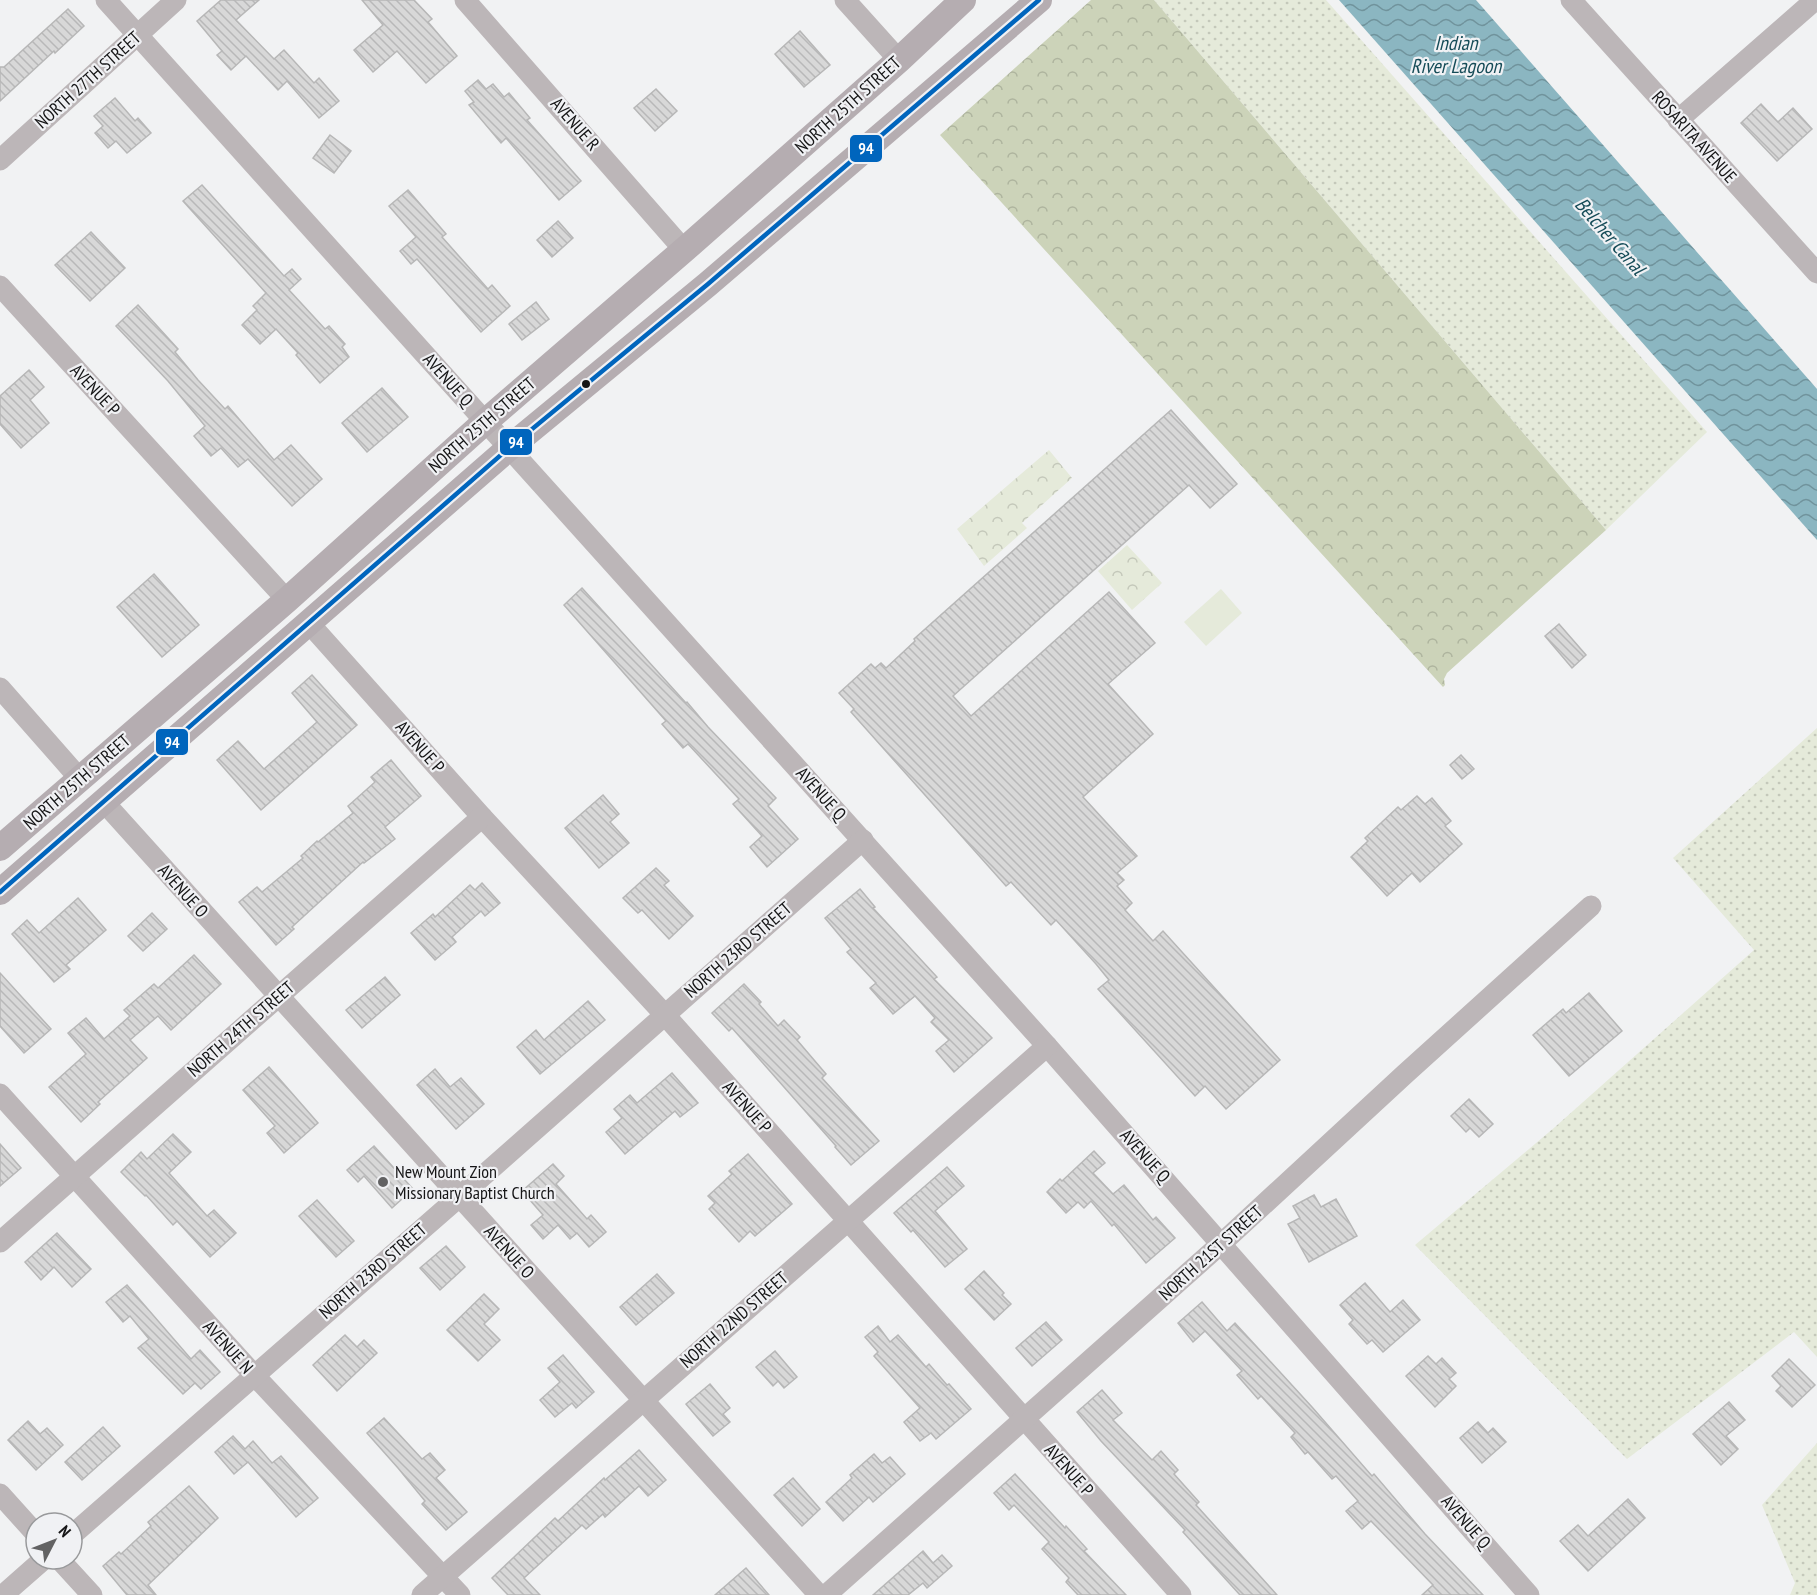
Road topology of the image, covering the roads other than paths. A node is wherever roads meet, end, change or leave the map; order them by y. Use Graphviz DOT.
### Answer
graph roads {
  1 [pos="106,0"];
  2 [pos="176,0"];
  3 [pos="465,0"];
  4 [pos="845,0"];
  5 [pos="963,0"];
  6 [pos="1039,0"];
  7 [pos="1571,0"];
  8 [pos="1815,0"];
  9 [pos="137,36"];
  10 [pos="899,60"];
  11 [pos="1678,120"];
  12 [pos="0,160"];
  13 [pos="684,250"];
  14 [pos="1817,273"];
  15 [pos="0,286"];
  16 [pos="486,422"];
  17 [pos="509,448"];
  18 [pos="287,600"];
  19 [pos="308,622"];
  20 [pos="247,635"];
  21 [pos="0,688"];
  22 [pos="80,779"];
  23 [pos="103,801"];
  24 [pos="482,817"];
  25 [pos="863,840"];
  26 [pos="0,848"];
  27 [pos="0,892"];
  28 [pos="1591,906"];
  29 [pos="278,997"];
  30 [pos="665,1015"];
  31 [pos="1047,1046"];
  32 [pos="0,1094"];
  33 [pos="75,1176"];
  34 [pos="459,1197"];
  35 [pos="848,1220"];
  36 [pos="0,1242"];
  37 [pos="1222,1243"];
  38 [pos="254,1376"];
  39 [pos="642,1400"];
  40 [pos="1024,1421"];
  41 [pos="0,1494"];
  42 [pos="24,1521"];
  43 [pos="84,1525"];
  44 [pos="30,1571"];
  45 [pos="70,1571"];
  46 [pos="443,1576"];
  47 [pos="3,1595"];
  48 [pos="92,1595"];
  49 [pos="422,1595"];
  50 [pos="460,1595"];
  51 [pos="819,1595"];
  52 [pos="826,1595"];
  53 [pos="1181,1595"];
  54 [pos="1529,1595"];
  1 -- 9 [label="street, AVENUE Q"];
  2 -- 9 [label="street, NORTH 27TH STREET"];
  3 -- 13 [label="street, AVENUE R"];
  4 -- 10 [label="street"];
  5 -- 10 [label="main road, NORTH 25TH STREET"];
  6 -- 17 [label="main road, NORTH 25TH STREET"];
  7 -- 11 [label="street, ROSARITA AVENUE"];
  8 -- 11 [label="street"];
  9 -- 12 [label="street, NORTH 27TH STREET"];
  9 -- 16 [label="street, AVENUE Q"];
  10 -- 13 [label="main road, NORTH 25TH STREET"];
  11 -- 14 [label="street, ROSARITA AVENUE"];
  13 -- 16 [label="main road, NORTH 25TH STREET"];
  15 -- 18 [label="street, AVENUE P"];
  16 -- 17 [label="street, AVENUE Q"];
  16 -- 18 [label="main road, NORTH 25TH STREET"];
  17 -- 19 [label="main road, NORTH 25TH STREET"];
  17 -- 25 [label="street, AVENUE Q"];
  18 -- 20 [label="main road, NORTH 25TH STREET"];
  19 -- 23 [label="main road, NORTH 25TH STREET"];
  19 -- 24 [label="street, AVENUE P"];
  20 -- 22 [label="main road, NORTH 25TH STREET"];
  20 -- 23 [label="main road"];
  21 -- 22 [label="street"];
  22 -- 26 [label="main road, NORTH 25TH STREET"];
  23 -- 27 [label="main road, NORTH 25TH STREET"];
  23 -- 29 [label="street, AVENUE O"];
  24 -- 29 [label="street, NORTH 24TH STREET"];
  24 -- 30 [label="street, AVENUE P"];
  25 -- 30 [label="street, NORTH 23RD STREET"];
  25 -- 31 [label="street, AVENUE Q"];
  28 -- 37 [label="street, NORTH 21ST STREET"];
  29 -- 33 [label="street, NORTH 24TH STREET"];
  29 -- 34 [label="street, AVENUE O"];
  30 -- 34 [label="street, NORTH 23RD STREET"];
  30 -- 35 [label="street, AVENUE P"];
  31 -- 35 [label="street, NORTH 22ND STREET"];
  31 -- 37 [label="street, AVENUE Q"];
  32 -- 33 [label="street, AVENUE N"];
  33 -- 36 [label="street, NORTH 24TH STREET"];
  33 -- 38 [label="street, AVENUE N"];
  34 -- 38 [label="street, NORTH 23RD STREET"];
  34 -- 39 [label="street, AVENUE O"];
  35 -- 39 [label="street, NORTH 22ND STREET"];
  35 -- 40 [label="street, AVENUE P"];
  37 -- 40 [label="street, NORTH 21ST STREET"];
  37 -- 54 [label="street, AVENUE Q"];
  38 -- 43 [label="street, NORTH 23RD STREET"];
  38 -- 46 [label="street, AVENUE N"];
  39 -- 46 [label="street, NORTH 22ND STREET"];
  39 -- 51 [label="street, AVENUE O"];
  40 -- 52 [label="street, NORTH 21ST STREET"];
  40 -- 53 [label="street, AVENUE P"];
  41 -- 42 [label="street"];
  44 -- 47 [label="street"];
  45 -- 48 [label="street"];
  46 -- 49 [label="street, NORTH 22ND STREET"];
  46 -- 50 [label="street, AVENUE N"];
}
